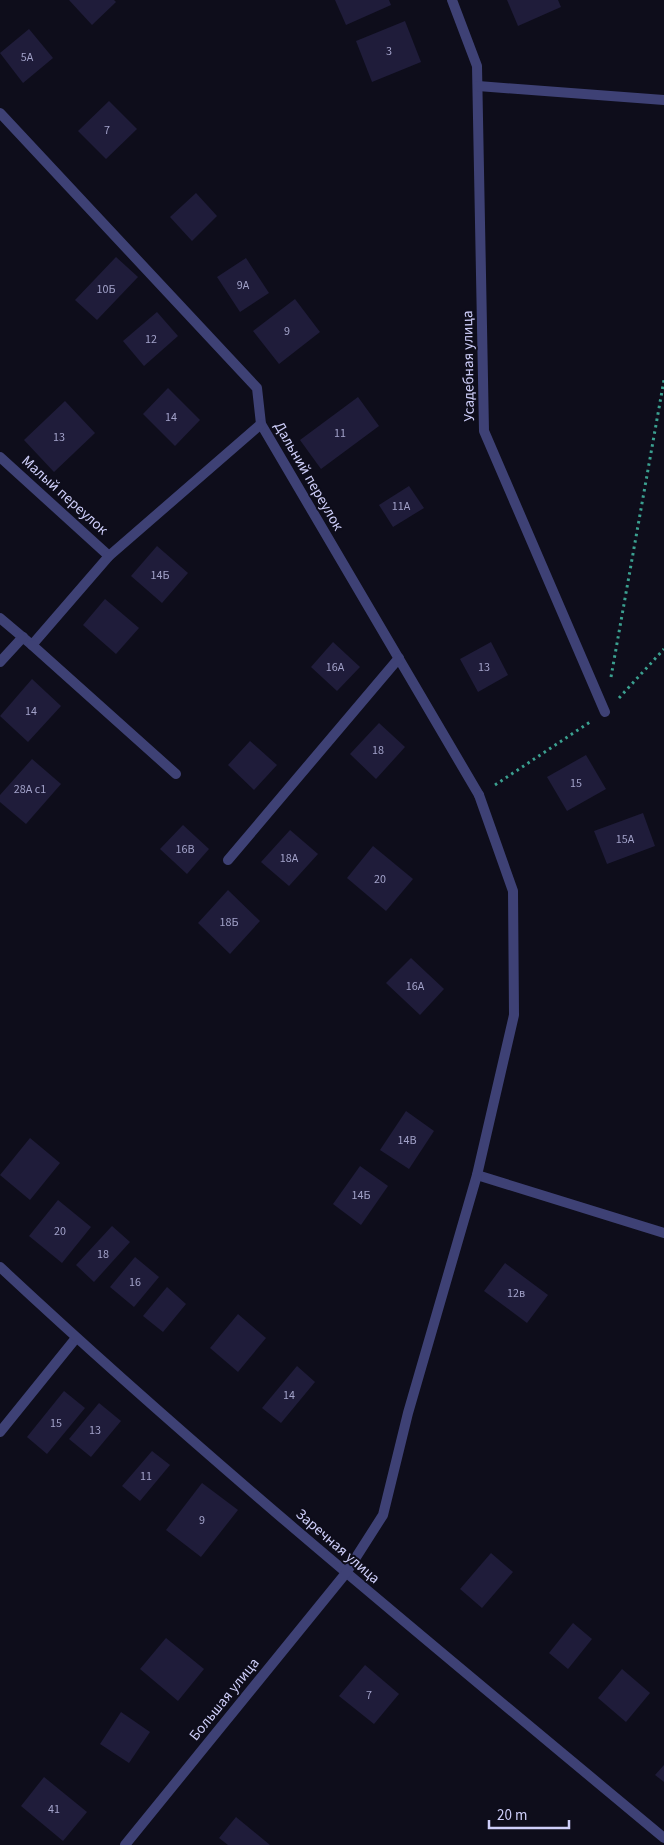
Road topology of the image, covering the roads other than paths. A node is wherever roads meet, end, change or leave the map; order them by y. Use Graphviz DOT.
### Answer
graph roads {
  1 [pos="452,0"];
  2 [pos="478,86"];
  3 [pos="664,100"];
  4 [pos="0,113"];
  5 [pos="261,424"];
  6 [pos="0,457"];
  7 [pos="110,556"];
  8 [pos="0,618"];
  9 [pos="23,637"];
  10 [pos="32,645"];
  11 [pos="399,658"];
  12 [pos="0,662"];
  13 [pos="605,712"];
  14 [pos="176,774"];
  15 [pos="228,860"];
  16 [pos="477,1175"];
  17 [pos="664,1233"];
  18 [pos="0,1267"];
  19 [pos="76,1338"];
  20 [pos="0,1432"];
  21 [pos="346,1573"];
  22 [pos="664,1838"];
  23 [pos="125,1845"];
  1 -- 2 [label="street, Усадебная улица"];
  2 -- 3 [label="street"];
  2 -- 13 [label="street, Усадебная улица"];
  4 -- 5 [label="street, Дальний переулок"];
  5 -- 7 [label="street"];
  5 -- 11 [label="street, Дальний переулок"];
  6 -- 7 [label="street, Малый переулок"];
  7 -- 10 [label="street"];
  8 -- 9 [label="street"];
  9 -- 10 [label="street"];
  9 -- 12 [label="street"];
  10 -- 14 [label="street"];
  11 -- 15 [label="street"];
  11 -- 16 [label="street, Дальний переулок"];
  16 -- 17 [label="street"];
  16 -- 21 [label="street, Большая улица"];
  18 -- 19 [label="street, Заречная улица"];
  19 -- 20 [label="street"];
  19 -- 21 [label="street, Заречная улица"];
  21 -- 22 [label="street, Заречная улица"];
  21 -- 23 [label="street, Большая улица"];
}
